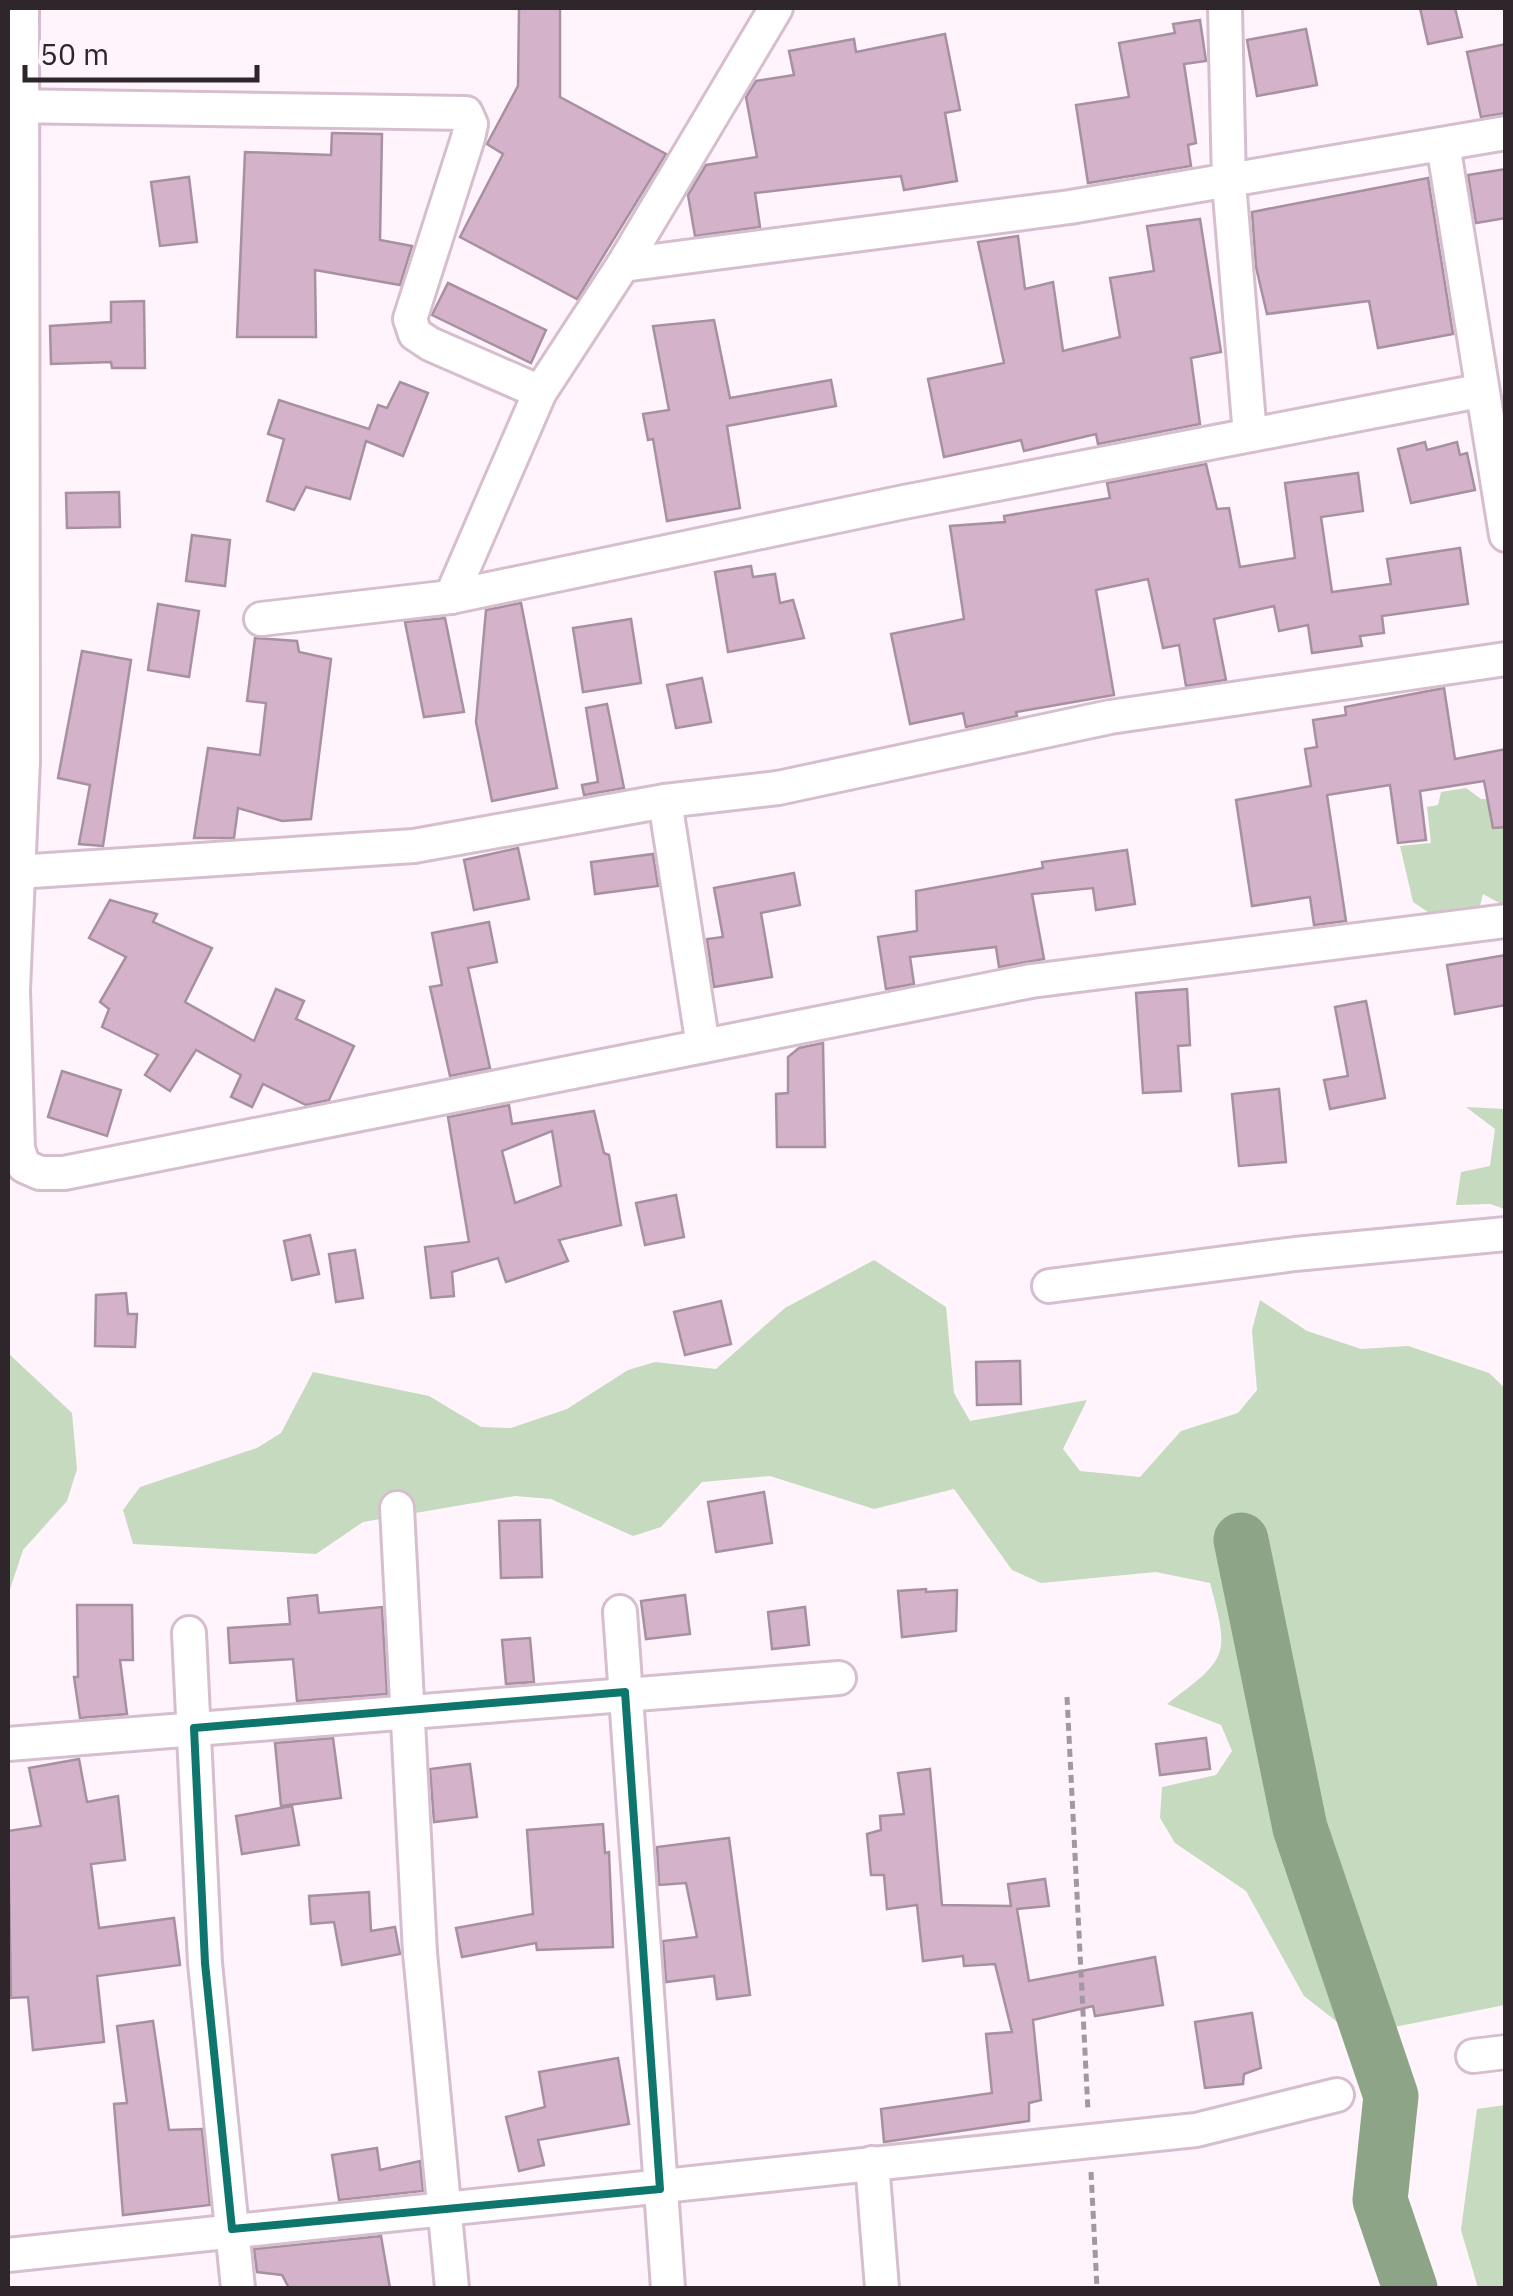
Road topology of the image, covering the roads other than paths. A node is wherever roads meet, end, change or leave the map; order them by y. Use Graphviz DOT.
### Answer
graph roads {
  1 [pos="22,8"];
  2 [pos="776,8"];
  3 [pos="1225,8"];
  4 [pos="14,106"];
  5 [pos="1506,133"];
  6 [pos="1444,144"];
  7 [pos="1229,183"];
  8 [pos="622,266"];
  9 [pos="1480,391"];
  10 [pos="540,392"];
  11 [pos="15,402"];
  12 [pos="1250,435"];
  13 [pos="1506,536"];
  14 [pos="451,598"];
  15 [pos="260,618"];
  16 [pos="1506,659"];
  17 [pos="15,670"];
  18 [pos="665,801"];
  19 [pos="17,872"];
  20 [pos="1506,921"];
  21 [pos="704,1046"];
  22 [pos="1506,1234"];
  23 [pos="1048,1286"];
  24 [pos="397,1508"];
  25 [pos="620,1612"];
  26 [pos="188,1633"];
  27 [pos="839,1678"];
  28 [pos="625,1692"];
  29 [pos="405,1710"];
  30 [pos="194,1728"];
  31 [pos="8,1744"];
  32 [pos="1337,2095"];
  33 [pos="872,2163"];
  34 [pos="660,2189"];
  35 [pos="445,2210"];
  36 [pos="232,2230"];
  37 [pos="8,2254"];
  38 [pos="238,2288"];
  39 [pos="452,2288"];
  40 [pos="668,2288"];
  41 [pos="882,2288"];
  1 -- 4 [label="street"];
  2 -- 8 [label="street"];
  3 -- 7 [label="street"];
  4 -- 10 [label="street"];
  4 -- 11 [label="street"];
  5 -- 6 [label="street"];
  6 -- 7 [label="street"];
  6 -- 9 [label="street"];
  7 -- 8 [label="street"];
  7 -- 12 [label="street"];
  8 -- 10 [label="street"];
  9 -- 12 [label="street"];
  9 -- 13 [label="street"];
  10 -- 14 [label="street"];
  11 -- 17 [label="street"];
  12 -- 14 [label="street"];
  14 -- 15 [label="street"];
  16 -- 18 [label="street"];
  17 -- 19 [label="street"];
  18 -- 19 [label="street"];
  18 -- 21 [label="street"];
  19 -- 21 [label="street"];
  20 -- 21 [label="street"];
  22 -- 23 [label="street"];
  24 -- 29 [label="street"];
  25 -- 28 [label="street"];
  26 -- 30 [label="street"];
  27 -- 28 [label="street"];
  28 -- 29 [label="street"];
  28 -- 34 [label="street"];
  29 -- 30 [label="street"];
  29 -- 35 [label="street"];
  30 -- 31 [label="street"];
  30 -- 36 [label="street"];
  32 -- 33 [label="street"];
  33 -- 34 [label="street"];
  33 -- 41 [label="street"];
  34 -- 35 [label="street"];
  34 -- 40 [label="street"];
  35 -- 36 [label="street"];
  35 -- 39 [label="street"];
  36 -- 37 [label="street"];
  36 -- 38 [label="street"];
}
